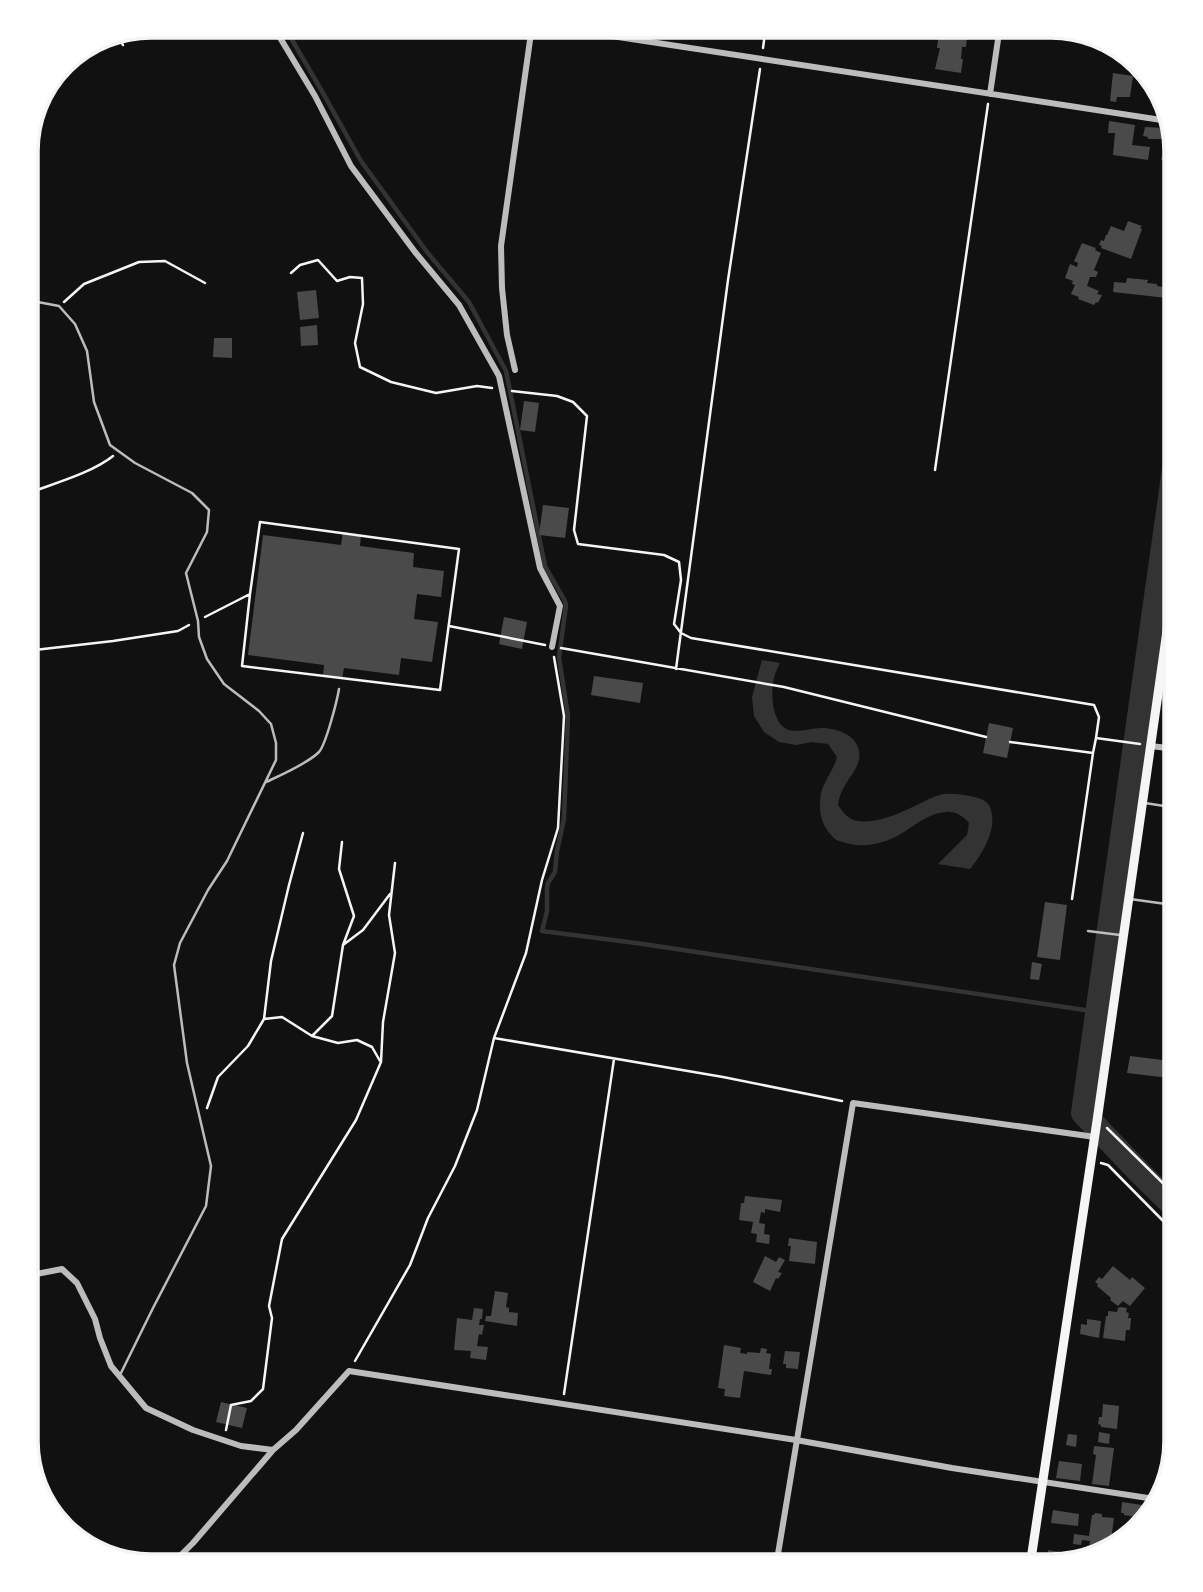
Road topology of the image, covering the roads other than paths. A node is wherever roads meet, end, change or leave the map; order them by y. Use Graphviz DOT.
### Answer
graph roads {
  1 [pos="280,38"];
  2 [pos="530,38"];
  3 [pos="630,39"];
  4 [pos="998,39"];
  5 [pos="990,93"];
  6 [pos="1160,120"];
  7 [pos="39,302"];
  8 [pos="515,370"];
  9 [pos="552,646"];
  10 [pos="1164,650"];
  11 [pos="339,689"];
  12 [pos="1150,746"];
  13 [pos="1164,748"];
  14 [pos="265,782"];
  15 [pos="1142,803"];
  16 [pos="1164,806"];
  17 [pos="1129,899"];
  18 [pos="1164,904"];
  19 [pos="1087,931"];
  20 [pos="1123,935"];
  21 [pos="1095,1137"];
  22 [pos="38,1274"];
  23 [pos="119,1377"];
  24 [pos="796,1440"];
  25 [pos="273,1450"];
  26 [pos="1042,1482"];
  27 [pos="1149,1498"];
  28 [pos="182,1554"];
  29 [pos="778,1554"];
  30 [pos="1032,1554"];
  1 -- 9 [label="street"];
  2 -- 8 [label="street"];
  3 -- 5 [label="street"];
  4 -- 5 [label="street"];
  5 -- 6 [label="street"];
  7 -- 14 [label="lane"];
  10 -- 12 [label="main road"];
  11 -- 14 [label="lane"];
  12 -- 13 [label="street"];
  12 -- 15 [label="main road"];
  14 -- 23 [label="lane"];
  15 -- 16 [label="lane"];
  15 -- 17 [label="main road"];
  17 -- 18 [label="lane"];
  17 -- 20 [label="main road"];
  19 -- 20 [label="lane"];
  20 -- 21 [label="main road"];
  21 -- 24 [label="street"];
  21 -- 26 [label="main road"];
  22 -- 23 [label="street"];
  23 -- 25 [label="street"];
  24 -- 25 [label="street"];
  24 -- 26 [label="street"];
  24 -- 29 [label="street"];
  25 -- 28 [label="street"];
  26 -- 27 [label="street"];
  26 -- 30 [label="main road"];
}
